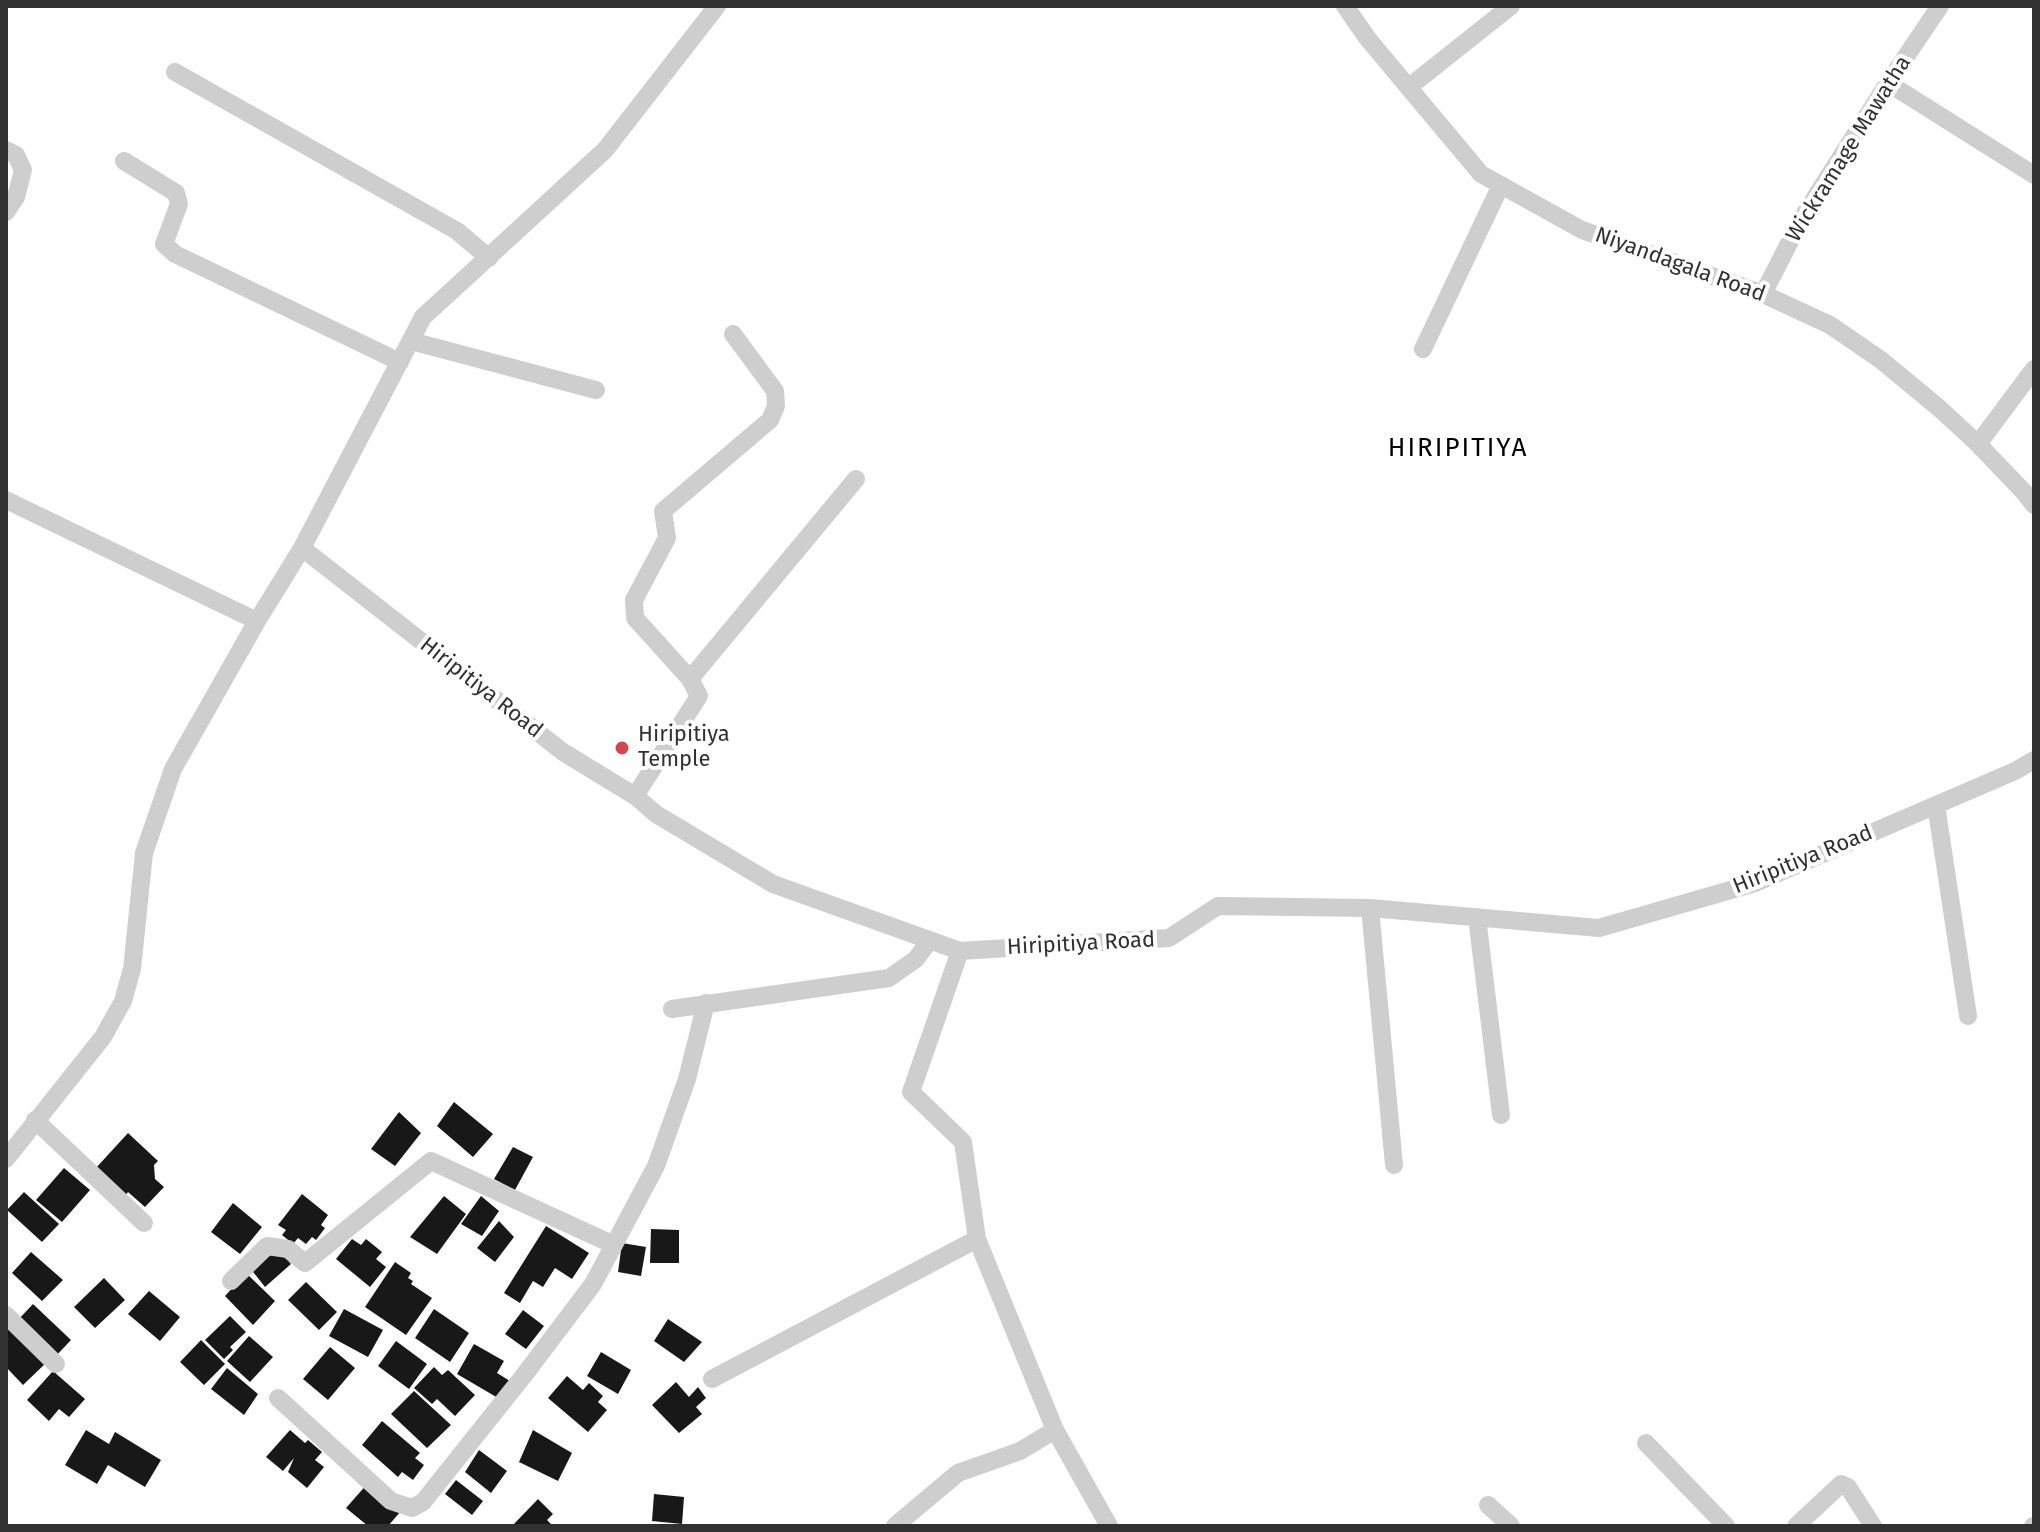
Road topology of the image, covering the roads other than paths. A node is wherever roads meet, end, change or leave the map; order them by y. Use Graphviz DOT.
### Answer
graph roads {
  1 [pos="717,6"];
  2 [pos="1345,6"];
  3 [pos="1511,6"];
  4 [pos="1940,6"];
  5 [pos="175,72"];
  6 [pos="1888,83"];
  7 [pos="1409,87"];
  8 [pos="11,152"];
  9 [pos="124,161"];
  10 [pos="2034,175"];
  11 [pos="1501,185"];
  12 [pos="6,212"];
  13 [pos="489,258"];
  14 [pos="1763,294"];
  15 [pos="733,334"];
  16 [pos="411,341"];
  17 [pos="1423,349"];
  18 [pos="400,362"];
  19 [pos="2034,369"];
  20 [pos="596,390"];
  21 [pos="1978,444"];
  22 [pos="856,479"];
  23 [pos="6,500"];
  24 [pos="2034,505"];
  25 [pos="302,548"];
  26 [pos="257,621"];
  27 [pos="690,679"];
  28 [pos="2034,760"];
  29 [pos="635,796"];
  30 [pos="1936,805"];
  31 [pos="1370,908"];
  32 [pos="1477,917"];
  33 [pos="930,940"];
  34 [pos="960,951"];
  35 [pos="706,1003"];
  36 [pos="672,1009"];
  37 [pos="1968,1016"];
  38 [pos="1501,1115"];
  39 [pos="35,1120"];
  40 [pos="6,1159"];
  41 [pos="1394,1165"];
  42 [pos="144,1223"];
  43 [pos="977,1239"];
  44 [pos="614,1245"];
  45 [pos="231,1281"];
  46 [pos="6,1315"];
  47 [pos="56,1364"];
  48 [pos="712,1379"];
  49 [pos="278,1398"];
  50 [pos="1055,1430"];
  51 [pos="1646,1443"];
  52 [pos="1488,1505"];
  53 [pos="895,1526"];
  54 [pos="1109,1526"];
  55 [pos="1511,1526"];
  56 [pos="1726,1526"];
  57 [pos="1796,1526"];
  58 [pos="1873,1526"];
  1 -- 13 [label="street"];
  2 -- 7 [label="street, Niyandagala Road"];
  3 -- 7 [label="street"];
  4 -- 6 [label="street, Wickramage Mawatha"];
  5 -- 13 [label="street"];
  6 -- 10 [label="street"];
  6 -- 14 [label="street, Wickramage Mawatha"];
  7 -- 11 [label="street, Niyandagala Road"];
  8 -- 12 [label="street"];
  9 -- 18 [label="street"];
  11 -- 14 [label="street, Niyandagala Road"];
  11 -- 17 [label="street"];
  13 -- 16 [label="street"];
  14 -- 21 [label="street, Niyandagala Road"];
  15 -- 27 [label="street"];
  16 -- 18 [label="street"];
  16 -- 20 [label="street"];
  18 -- 25 [label="street"];
  19 -- 21 [label="street"];
  21 -- 24 [label="street, Niyandagala Road"];
  22 -- 27 [label="street"];
  23 -- 26 [label="street"];
  25 -- 26 [label="street"];
  25 -- 29 [label="street, Hiripitiya Road"];
  26 -- 39 [label="street"];
  27 -- 29 [label="street"];
  28 -- 30 [label="street, Hiripitiya Road"];
  29 -- 33 [label="street, Hiripitiya Road"];
  30 -- 32 [label="street, Hiripitiya Road"];
  30 -- 37 [label="street"];
  31 -- 32 [label="street, Hiripitiya Road"];
  31 -- 34 [label="street, Hiripitiya Road"];
  31 -- 41 [label="street"];
  32 -- 38 [label="street"];
  33 -- 34 [label="street, Hiripitiya Road"];
  33 -- 35 [label="street"];
  34 -- 43 [label="street"];
  35 -- 36 [label="street"];
  35 -- 44 [label="street"];
  39 -- 40 [label="street"];
  39 -- 42 [label="street"];
  43 -- 48 [label="street"];
  43 -- 50 [label="street"];
  44 -- 45 [label="street"];
  44 -- 49 [label="street"];
  46 -- 47 [label="street"];
  50 -- 53 [label="street"];
  50 -- 54 [label="street"];
  51 -- 56 [label="street"];
  52 -- 55 [label="street"];
  57 -- 58 [label="street"];
}
